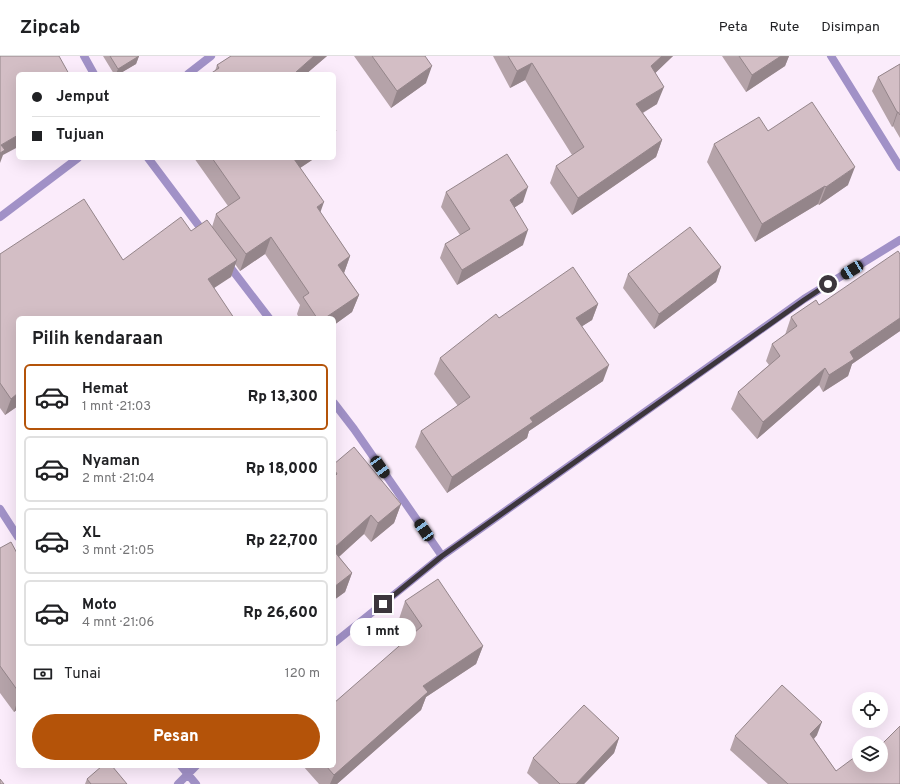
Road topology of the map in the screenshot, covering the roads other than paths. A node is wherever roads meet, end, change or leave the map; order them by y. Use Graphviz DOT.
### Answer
graph roads {
  1 [pos="84,56"];
  2 [pos="211,56"];
  3 [pos="831,56"];
  4 [pos="93,72"];
  5 [pos="191,72"];
  6 [pos="75,160"];
  7 [pos="150,160"];
  8 [pos="900,167"];
  9 [pos="0,217"];
  10 [pos="208,238"];
  11 [pos="900,240"];
  12 [pos="222,256"];
  13 [pos="267,316"];
  14 [pos="336,406"];
  15 [pos="0,509"];
  16 [pos="16,534"];
  17 [pos="442,556"];
  18 [pos="336,641"];
  19 [pos="182,768"];
  20 [pos="194,768"];
  21 [pos="187,775"];
  22 [pos="178,784"];
  23 [pos="196,784"];
  1 -- 4 [label="street"];
  2 -- 5 [label="street"];
  3 -- 8 [label="street"];
  6 -- 9 [label="street"];
  7 -- 10 [label="street"];
  11 -- 17 [label="street"];
  12 -- 13 [label="street"];
  14 -- 17 [label="street"];
  15 -- 16 [label="street"];
  17 -- 18 [label="street"];
  19 -- 21 [label="street"];
  20 -- 21 [label="street"];
  21 -- 22 [label="street"];
  21 -- 23 [label="street"];
}
